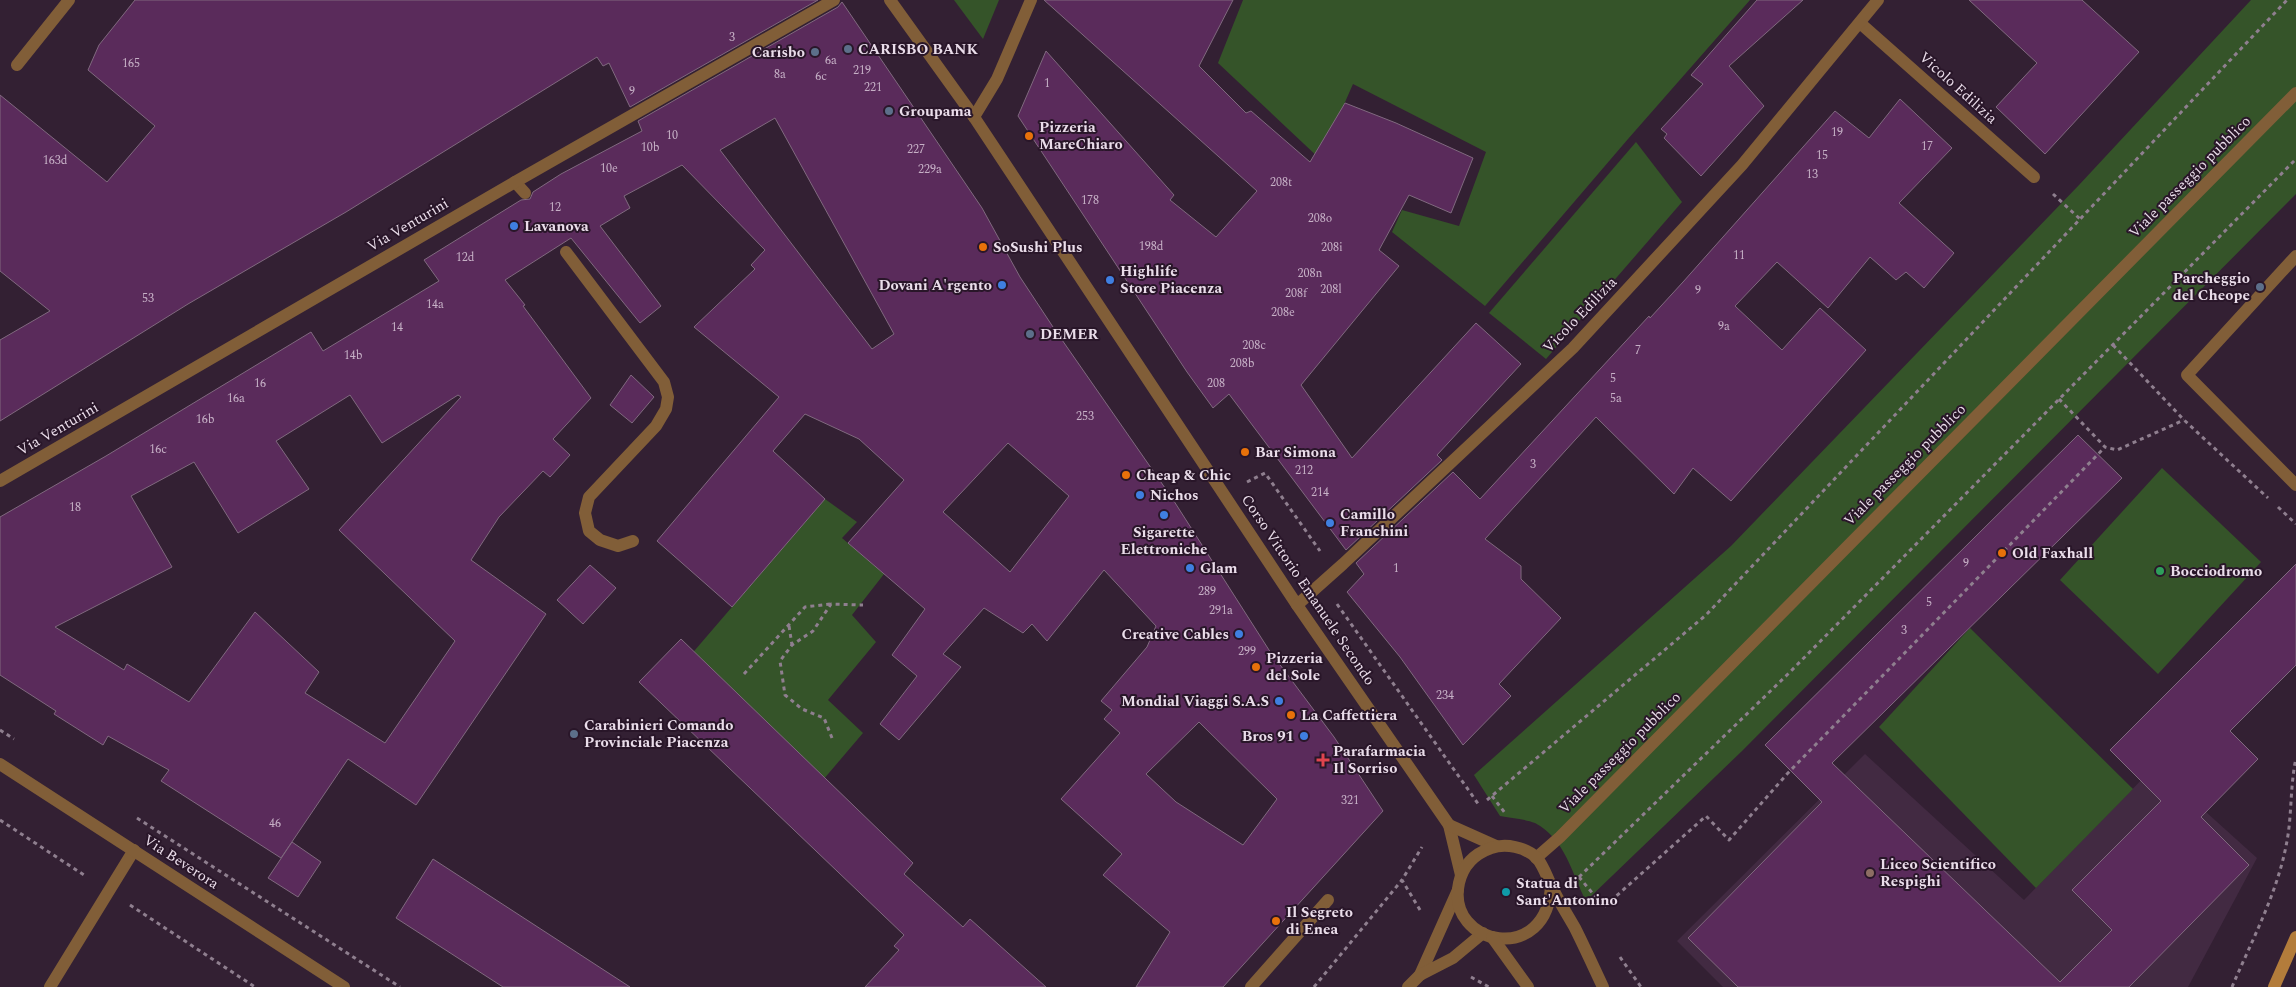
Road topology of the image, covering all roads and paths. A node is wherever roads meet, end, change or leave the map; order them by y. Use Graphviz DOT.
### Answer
graph roads {
  1 [pos="69,0"];
  2 [pos="834,0"];
  3 [pos="890,0"];
  4 [pos="1031,0"];
  5 [pos="1878,0"];
  6 [pos="2287,0"];
  7 [pos="1860,23"];
  8 [pos="16,65"];
  9 [pos="2296,93"];
  10 [pos="974,117"];
  11 [pos="2296,159"];
  12 [pos="2034,177"];
  13 [pos="515,182"];
  14 [pos="525,192"];
  15 [pos="2080,219"];
  16 [pos="566,252"];
  17 [pos="2296,256"];
  18 [pos="2113,345"];
  19 [pos="2060,399"];
  20 [pos="2184,420"];
  21 [pos="2105,448"];
  22 [pos="1243,476"];
  23 [pos="0,481"];
  24 [pos="2296,485"];
  25 [pos="2296,524"];
  26 [pos="633,541"];
  27 [pos="1322,583"];
  28 [pos="831,604"];
  29 [pos="863,605"];
  30 [pos="1297,605"];
  31 [pos="789,625"];
  32 [pos="792,645"];
  33 [pos="744,674"];
  34 [pos="0,730"];
  35 [pos="832,738"];
  36 [pos="17,741"];
  37 [pos="2296,758"];
  38 [pos="0,764"];
  39 [pos="1492,796"];
  40 [pos="1487,800"];
  41 [pos="1479,805"];
  42 [pos="1505,812"];
  43 [pos="133,816"];
  44 [pos="1449,825"];
  45 [pos="1496,846"];
  46 [pos="1422,847"];
  47 [pos="134,850"];
  48 [pos="1536,858"];
  49 [pos="1461,875"];
  50 [pos="1402,880"];
  51 [pos="1550,884"];
  52 [pos="1458,890"];
  53 [pos="1328,900"];
  54 [pos="1422,913"];
  55 [pos="1488,935"];
  56 [pos="2296,937"];
  57 [pos="1420,975"];
  58 [pos="1469,975"];
  59 [pos="50,987"];
  60 [pos="344,987"];
  61 [pos="400,987"];
  62 [pos="1250,987"];
  63 [pos="1314,987"];
  64 [pos="1408,987"];
  65 [pos="1489,987"];
  66 [pos="1528,987"];
  67 [pos="1603,987"];
  68 [pos="2232,987"];
  69 [pos="2274,987"];
  1 -- 8 [label="street"];
  2 -- 13 [label="street, Via Venturini"];
  3 -- 10 [label="street, Corso Vittorio Emanuele Secondo"];
  4 -- 10 [label="street"];
  5 -- 7 [label="street, Vicolo Edilizia"];
  6 -- 15 [label="path"];
  7 -- 12 [label="street, Vicolo Edilizia"];
  7 -- 27 [label="street, Vicolo Edilizia"];
  9 -- 48 [label="street, Viale passeggio pubblico"];
  10 -- 30 [label="street, Corso Vittorio Emanuele Secondo"];
  11 -- 18 [label="path"];
  12 -- 15 [label="path"];
  13 -- 14 [label="street"];
  13 -- 23 [label="street, Via Venturini"];
  15 -- 39 [label="path"];
  16 -- 26 [label="street"];
  17 -- 24 [label="street"];
  18 -- 19 [label="path"];
  18 -- 20 [label="path"];
  19 -- 21 [label="path"];
  19 -- 21 [label="path"];
  20 -- 21 [label="path"];
  20 -- 25 [label="path"];
  22 -- 27 [label="path"];
  27 -- 30 [label="street, Vicolo Edilizia"];
  27 -- 41 [label="path"];
  28 -- 29 [label="path"];
  28 -- 31 [label="path"];
  28 -- 32 [label="path"];
  30 -- 44 [label="street, Corso Vittorio Emanuele Secondo"];
  31 -- 32 [label="path"];
  31 -- 33 [label="path"];
  32 -- 35 [label="path"];
  34 -- 36 [label="path"];
  37 -- 68 [label="path"];
  38 -- 47 [label="street, Via Beverora"];
  39 -- 40 [label="path"];
  39 -- 42 [label="path"];
  43 -- 61 [label="path"];
  44 -- 45 [label="street"];
  44 -- 49 [label="street, Corso Vittorio Emanuele Secondo"];
  45 -- 48 [label="street"];
  45 -- 49 [label="street"];
  46 -- 50 [label="path"];
  47 -- 59 [label="street"];
  47 -- 60 [label="street, Via Beverora"];
  48 -- 51 [label="street"];
  49 -- 52 [label="street"];
  50 -- 54 [label="path"];
  50 -- 63 [label="path"];
  51 -- 55 [label="street"];
  51 -- 67 [label="street"];
  52 -- 55 [label="street"];
  52 -- 57 [label="street"];
  53 -- 62 [label="street"];
  55 -- 57 [label="street"];
  55 -- 66 [label="street"];
  56 -- 69 [label="main road"];
  57 -- 64 [label="street"];
  58 -- 65 [label="path"];
}
